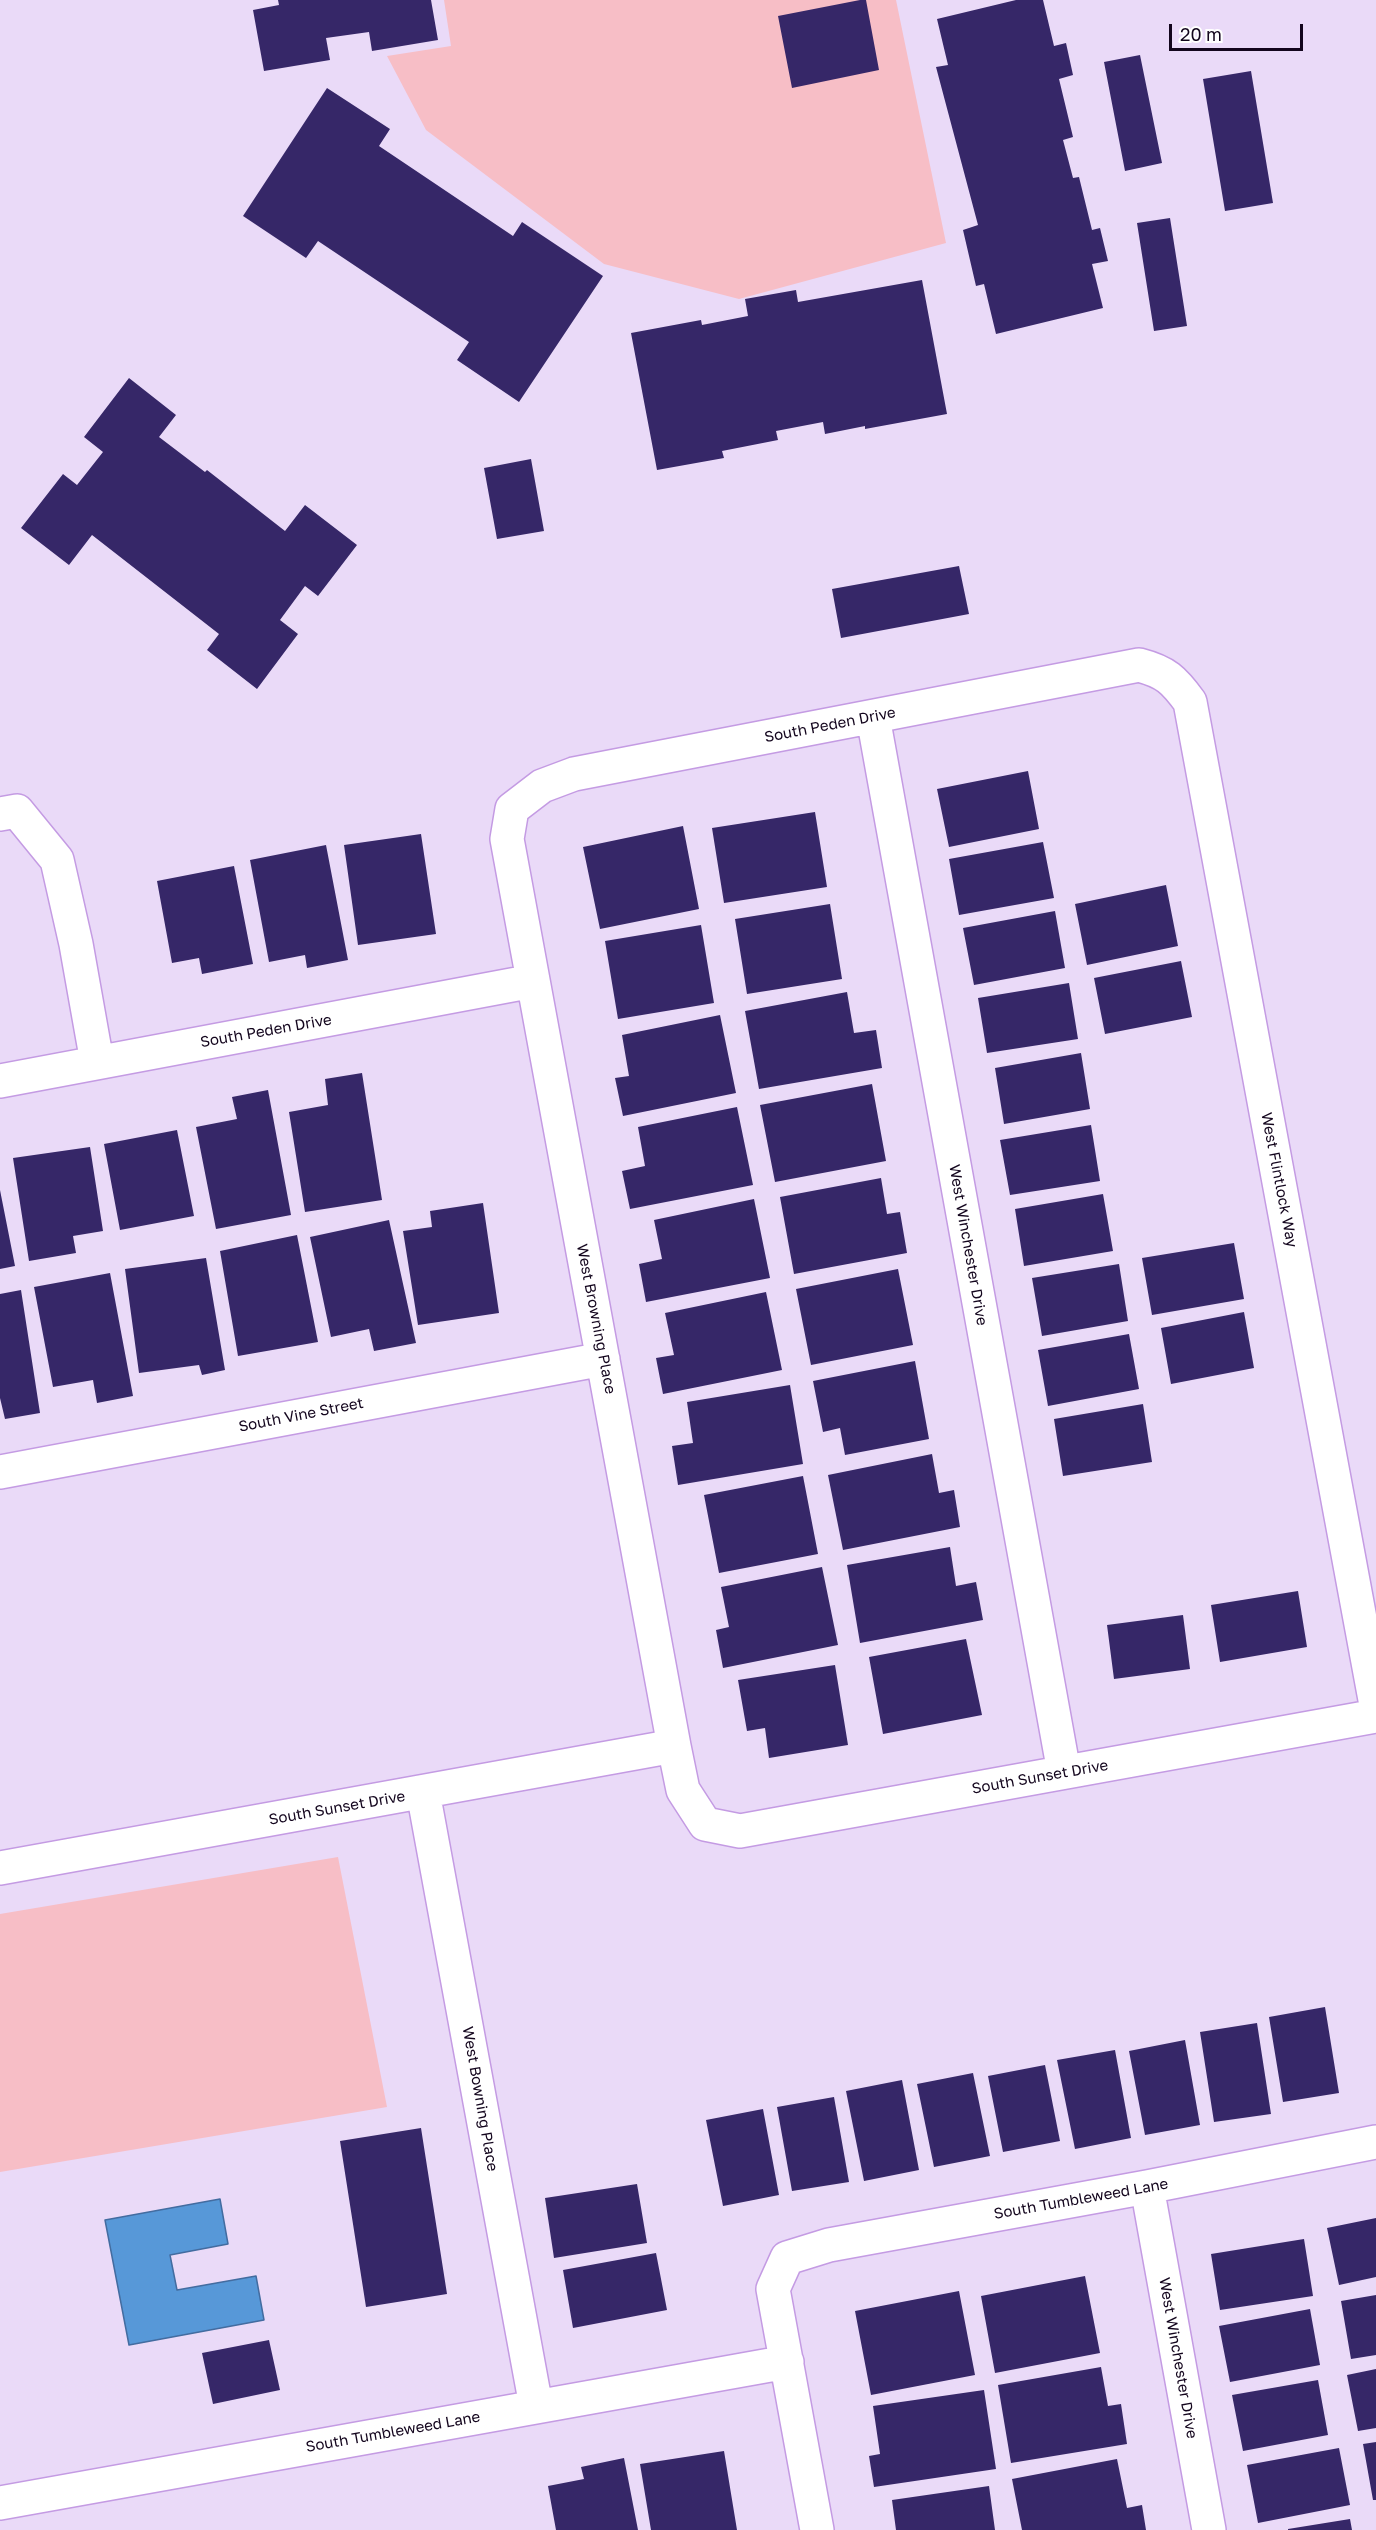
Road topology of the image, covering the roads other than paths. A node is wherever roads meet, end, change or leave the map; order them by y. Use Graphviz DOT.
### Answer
graph roads {
  1 [pos="1157,670"];
  2 [pos="873,717"];
  3 [pos="512,809"];
  4 [pos="9,813"];
  5 [pos="533,981"];
  6 [pos="97,1062"];
  7 [pos="0,1081"];
  8 [pos="603,1359"];
  9 [pos="0,1472"];
  10 [pos="1376,1704"];
  11 [pos="1376,1716"];
  12 [pos="674,1746"];
  13 [pos="1064,1772"];
  14 [pos="423,1792"];
  15 [pos="705,1824"];
  16 [pos="0,1868"];
  17 [pos="1376,2142"];
  18 [pos="1147,2187"];
  19 [pos="787,2362"];
  20 [pos="536,2406"];
  21 [pos="0,2503"];
  22 [pos="817,2530"];
  23 [pos="1209,2530"];
  1 -- 2 [label="street, South Peden Drive"];
  1 -- 10 [label="street, West Flintlock Way"];
  2 -- 3 [label="street, South Peden Drive"];
  2 -- 13 [label="street, West Winchester Drive"];
  3 -- 5 [label="street, West Browning Place"];
  4 -- 6 [label="street"];
  5 -- 6 [label="street, South Peden Drive"];
  5 -- 8 [label="street, West Browning Place"];
  6 -- 7 [label="street, South Peden Drive"];
  8 -- 9 [label="street, South Vine Street"];
  8 -- 12 [label="street, West Browning Place"];
  11 -- 13 [label="street, South Sunset Drive"];
  12 -- 14 [label="street, South Sunset Drive"];
  12 -- 15 [label="street, West Browning Place"];
  13 -- 15 [label="street, South Sunset Drive"];
  14 -- 16 [label="street, South Sunset Drive"];
  14 -- 20 [label="street, West Bowning Place"];
  17 -- 18 [label="street, South Tumbleweed Lane"];
  18 -- 19 [label="street, South Tumbleweed Lane"];
  18 -- 23 [label="street, West Winchester Drive"];
  19 -- 20 [label="street, South Tumbleweed Lane"];
  19 -- 22 [label="street"];
  20 -- 21 [label="street, South Tumbleweed Lane"];
}
